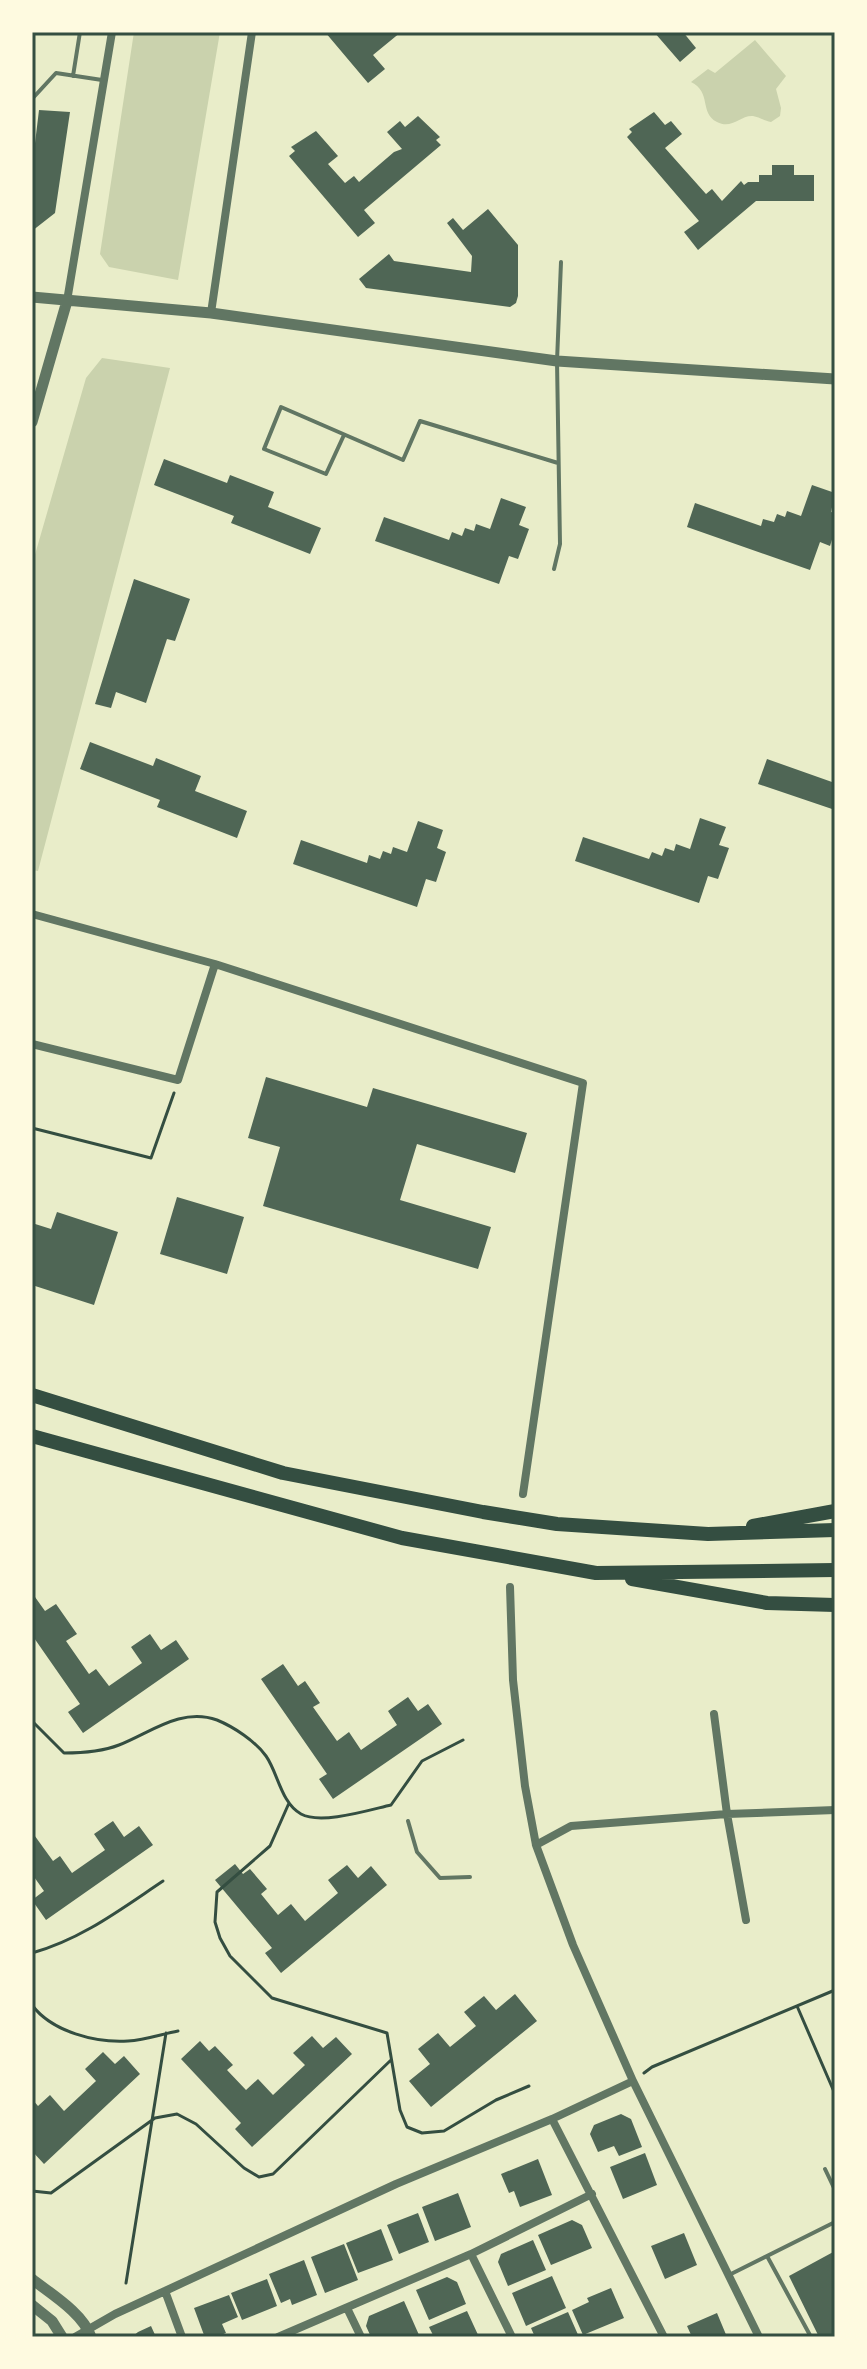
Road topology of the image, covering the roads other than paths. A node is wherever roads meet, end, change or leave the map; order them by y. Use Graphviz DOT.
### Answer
graph roads {
  1 [pos="80,32"];
  2 [pos="112,32"];
  3 [pos="252,32"];
  4 [pos="73,76"];
  5 [pos="104,81"];
  6 [pos="32,99"];
  7 [pos="561,262"];
  8 [pos="32,297"];
  9 [pos="67,301"];
  10 [pos="211,313"];
  11 [pos="557,361"];
  12 [pos="835,379"];
  13 [pos="32,422"];
  14 [pos="344,435"];
  15 [pos="558,463"];
  16 [pos="554,569"];
  17 [pos="32,914"];
  18 [pos="215,964"];
  19 [pos="32,1044"];
  20 [pos="32,1395"];
  21 [pos="32,1436"];
  22 [pos="523,1494"];
  23 [pos="835,1511"];
  24 [pos="835,1530"];
  25 [pos="708,1534"];
  26 [pos="835,1570"];
  27 [pos="596,1573"];
  28 [pos="510,1587"];
  29 [pos="835,1605"];
  30 [pos="714,1714"];
  31 [pos="835,1810"];
  32 [pos="727,1814"];
  33 [pos="408,1821"];
  34 [pos="536,1845"];
  35 [pos="470,1877"];
  36 [pos="746,1920"];
  37 [pos="633,2081"];
  38 [pos="552,2119"];
  39 [pos="825,2169"];
  40 [pos="835,2190"];
  41 [pos="592,2194"];
  42 [pos="835,2222"];
  43 [pos="471,2254"];
  44 [pos="767,2256"];
  45 [pos="728,2275"];
  46 [pos="32,2279"];
  47 [pos="165,2291"];
  48 [pos="32,2305"];
  49 [pos="347,2308"];
  50 [pos="90,2333"];
  51 [pos="62,2337"];
  52 [pos="75,2337"];
  53 [pos="182,2337"];
  54 [pos="278,2337"];
  55 [pos="361,2337"];
  56 [pos="512,2337"];
  57 [pos="664,2337"];
  58 [pos="759,2337"];
  59 [pos="811,2337"];
  1 -- 4 [label="lane"];
  2 -- 5 [label="street"];
  3 -- 10 [label="street"];
  4 -- 5 [label="lane"];
  4 -- 6 [label="lane"];
  5 -- 9 [label="street"];
  7 -- 11 [label="lane"];
  8 -- 9 [label="street"];
  9 -- 10 [label="street"];
  9 -- 13 [label="street"];
  10 -- 11 [label="street"];
  11 -- 12 [label="street"];
  11 -- 15 [label="lane"];
  14 -- 14 [label="lane"];
  14 -- 15 [label="lane"];
  15 -- 16 [label="lane"];
  17 -- 18 [label="street"];
  18 -- 19 [label="street"];
  18 -- 22 [label="street"];
  20 -- 25 [label="highway"];
  21 -- 27 [label="highway"];
  23 -- 25 [label="highway"];
  24 -- 25 [label="highway"];
  26 -- 27 [label="highway"];
  27 -- 29 [label="highway"];
  28 -- 34 [label="street"];
  30 -- 32 [label="street"];
  31 -- 32 [label="street"];
  32 -- 34 [label="street"];
  32 -- 36 [label="street"];
  33 -- 35 [label="lane"];
  34 -- 37 [label="street"];
  37 -- 38 [label="street"];
  37 -- 45 [label="street"];
  38 -- 41 [label="street"];
  38 -- 47 [label="street"];
  39 -- 40 [label="lane"];
  41 -- 43 [label="street"];
  41 -- 57 [label="street"];
  42 -- 44 [label="lane"];
  43 -- 49 [label="street"];
  43 -- 56 [label="street"];
  44 -- 45 [label="lane"];
  44 -- 59 [label="lane"];
  45 -- 58 [label="street"];
  46 -- 50 [label="street"];
  47 -- 50 [label="street"];
  47 -- 53 [label="street"];
  48 -- 51 [label="street"];
  49 -- 54 [label="street"];
  49 -- 55 [label="street"];
  50 -- 52 [label="street"];
}
